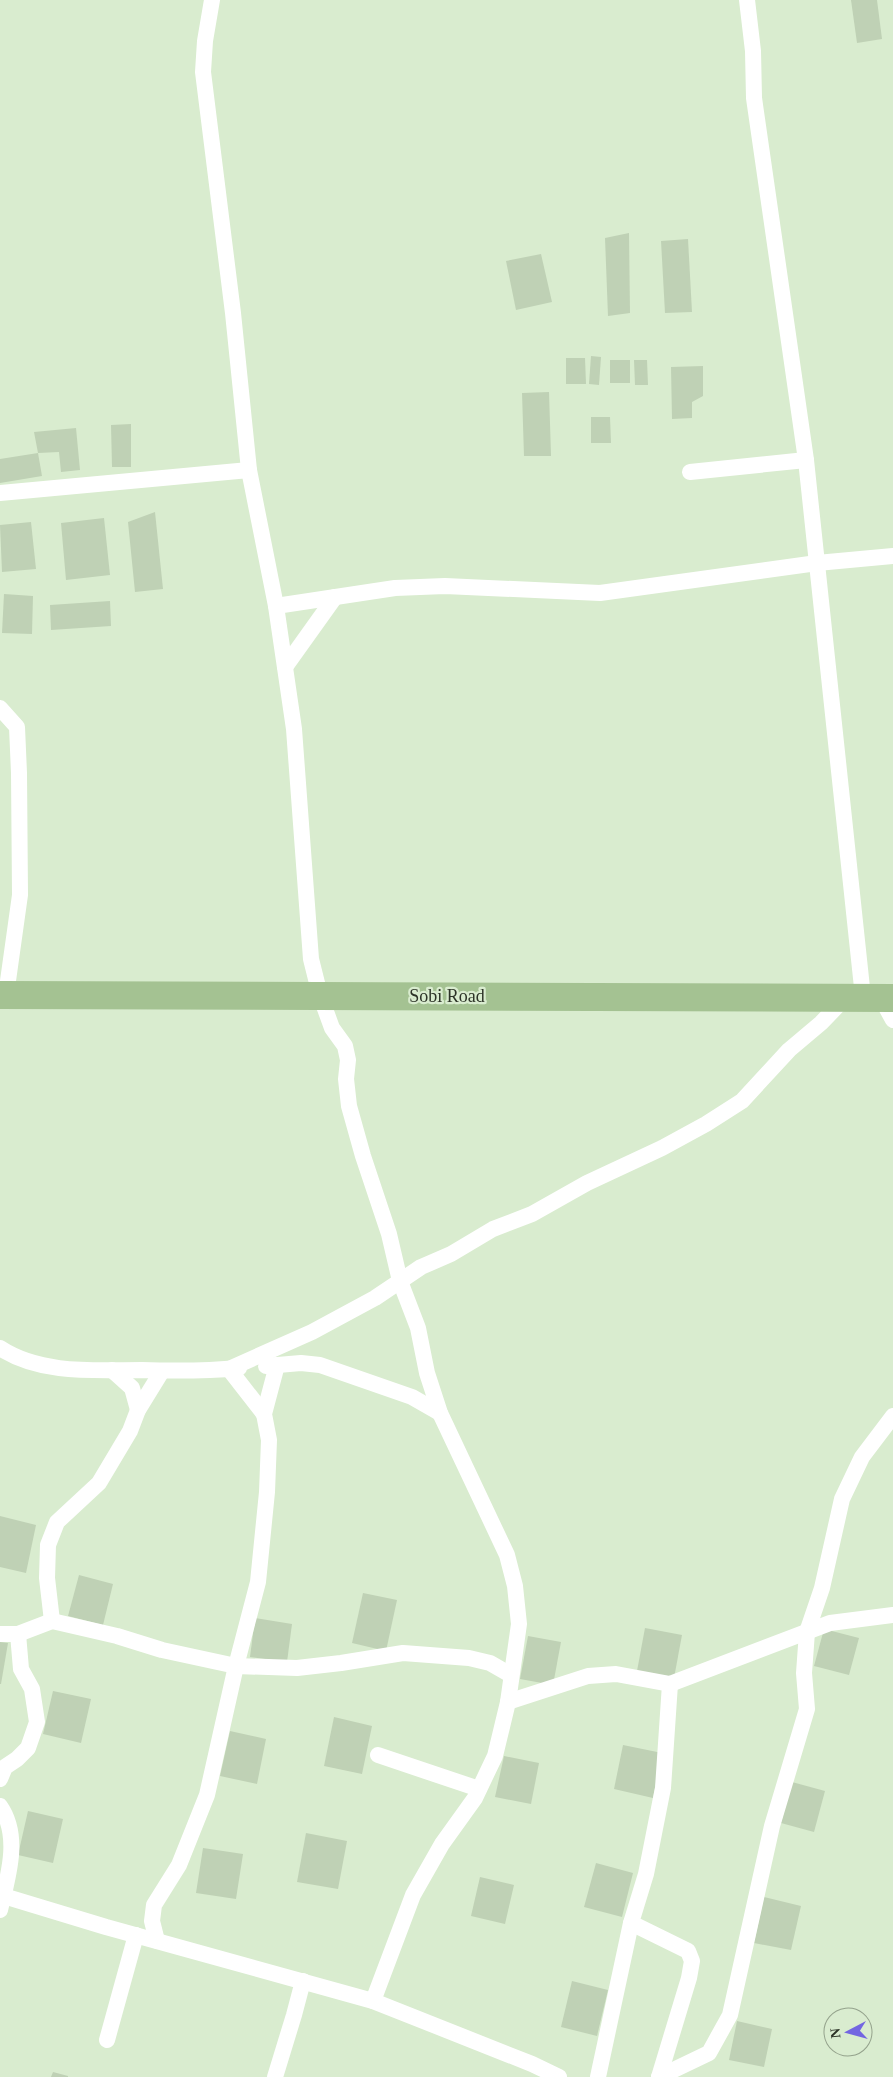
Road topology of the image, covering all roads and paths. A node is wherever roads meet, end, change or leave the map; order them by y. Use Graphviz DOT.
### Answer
graph roads {
  1 [pos="212,0"];
  2 [pos="747,0"];
  3 [pos="806,460"];
  4 [pos="250,470"];
  5 [pos="690,472"];
  6 [pos="0,492"];
  7 [pos="893,556"];
  8 [pos="817,563"];
  9 [pos="335,597"];
  10 [pos="276,606"];
  11 [pos="285,667"];
  12 [pos="0,708"];
  13 [pos="3,995"];
  14 [pos="320,995"];
  15 [pos="875,1002"];
  16 [pos="400,1281"];
  17 [pos="2,1350"];
  18 [pos="277,1365"];
  19 [pos="229,1369"];
  20 [pos="112,1370"];
  21 [pos="162,1371"];
  22 [pos="138,1410"];
  23 [pos="440,1413"];
  24 [pos="264,1414"];
  25 [pos="893,1416"];
  26 [pos="893,1614"];
  27 [pos="52,1621"];
  28 [pos="807,1632"];
  29 [pos="0,1634"];
  30 [pos="18,1634"];
  31 [pos="236,1666"];
  32 [pos="511,1675"];
  33 [pos="670,1684"];
  34 [pos="508,1702"];
  35 [pos="378,1754"];
  36 [pos="0,1779"];
  37 [pos="479,1789"];
  38 [pos="0,1806"];
  39 [pos="1,1900"];
  40 [pos="631,1923"];
  41 [pos="136,1935"];
  42 [pos="156,1941"];
  43 [pos="302,1981"];
  44 [pos="373,2001"];
  45 [pos="107,2040"];
  46 [pos="530,2070"];
  47 [pos="275,2077"];
  48 [pos="559,2077"];
  49 [pos="598,2077"];
  1 -- 4 [label="street"];
  2 -- 3 [label="street"];
  3 -- 5 [label="street"];
  3 -- 8 [label="street"];
  4 -- 6 [label="street"];
  4 -- 10 [label="street"];
  7 -- 8 [label="street"];
  8 -- 9 [label="street"];
  8 -- 15 [label="street"];
  9 -- 10 [label="street"];
  9 -- 11 [label="street"];
  10 -- 11 [label="street"];
  11 -- 14 [label="street"];
  12 -- 13 [label="street"];
  13 -- 14 [label="highway, Sobi Road"];
  14 -- 15 [label="highway, Sobi Road"];
  14 -- 16 [label="street"];
  15 -- 16 [label="street"];
  16 -- 19 [label="street"];
  16 -- 23 [label="street"];
  17 -- 20 [label="street"];
  18 -- 19 [label="street"];
  18 -- 23 [label="street"];
  18 -- 24 [label="street"];
  19 -- 21 [label="street"];
  19 -- 24 [label="street"];
  20 -- 21 [label="street"];
  20 -- 22 [label="street"];
  21 -- 22 [label="street"];
  22 -- 27 [label="street"];
  23 -- 32 [label="street"];
  24 -- 31 [label="street"];
  25 -- 28 [label="street"];
  26 -- 28 [label="street"];
  27 -- 30 [label="street"];
  27 -- 31 [label="street"];
  28 -- 33 [label="street"];
  28 -- 40 [label="street"];
  29 -- 30 [label="street"];
  30 -- 36 [label="street"];
  31 -- 32 [label="street"];
  31 -- 42 [label="street"];
  32 -- 34 [label="street"];
  33 -- 34 [label="street"];
  33 -- 40 [label="street"];
  34 -- 37 [label="street"];
  35 -- 37 [label="street"];
  37 -- 44 [label="street"];
  38 -- 39 [label="street"];
  39 -- 41 [label="street"];
  40 -- 49 [label="street"];
  41 -- 42 [label="street"];
  41 -- 45 [label="street"];
  42 -- 43 [label="street"];
  43 -- 44 [label="street"];
  43 -- 47 [label="street"];
  44 -- 46 [label="street"];
  46 -- 48 [label="street"];
}
